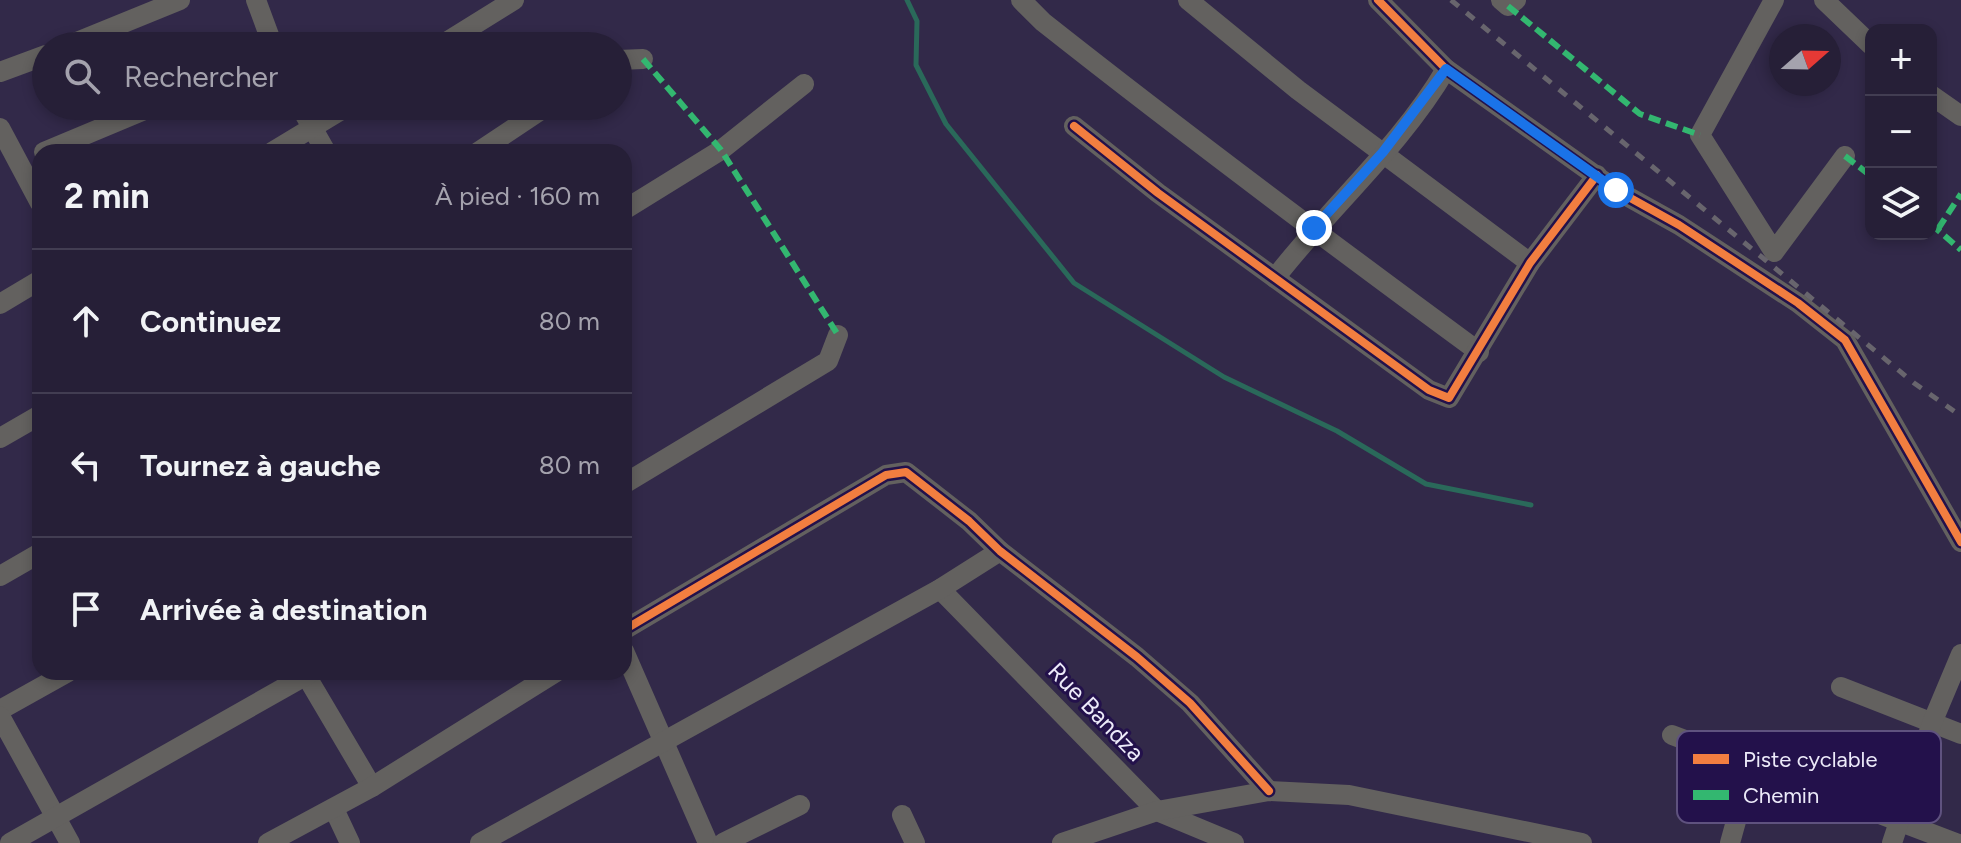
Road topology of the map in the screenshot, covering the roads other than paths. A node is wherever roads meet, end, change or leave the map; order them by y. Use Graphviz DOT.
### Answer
graph roads {
  1 [pos="180,0"];
  2 [pos="256,0"];
  3 [pos="514,0"];
  4 [pos="1021,0"];
  5 [pos="1188,0"];
  6 [pos="1378,0"];
  7 [pos="1501,0"];
  8 [pos="1516,0"];
  9 [pos="1774,0"];
  10 [pos="1824,0"];
  11 [pos="101,32"];
  12 [pos="268,32"];
  13 [pos="463,32"];
  14 [pos="1865,39"];
  15 [pos="632,59"];
  16 [pos="643,59"];
  17 [pos="32,60"];
  18 [pos="1446,69"];
  19 [pos="0,72"];
  20 [pos="804,84"];
  21 [pos="1932,96"];
  22 [pos="1961,116"];
  23 [pos="121,120"];
  24 [pos="309,120"];
  25 [pos="327,120"];
  26 [pos="526,120"];
  27 [pos="1074,126"];
  28 [pos="0,128"];
  29 [pos="314,129"];
  30 [pos="63,144"];
  31 [pos="287,144"];
  32 [pos="322,144"];
  33 [pos="490,144"];
  34 [pos="1383,152"];
  35 [pos="1845,156"];
  36 [pos="32,159"];
  37 [pos="19,166"];
  38 [pos="0,175"];
  39 [pos="1597,175"];
  40 [pos="32,189"];
  41 [pos="632,205"];
  42 [pos="1314,228"];
  43 [pos="1530,263"];
  44 [pos="1275,278"];
  45 [pos="32,285"];
  46 [pos="0,304"];
  47 [pos="838,335"];
  48 [pos="1479,352"];
  49 [pos="32,420"];
  50 [pos="0,438"];
  51 [pos="632,479"];
  52 [pos="1961,542"];
  53 [pos="1000,551"];
  54 [pos="32,558"];
  55 [pos="0,576"];
  56 [pos="940,589"];
  57 [pos="632,625"];
  58 [pos="1961,654"];
  59 [pos="632,669"];
  60 [pos="55,680"];
  61 [pos="295,680"];
  62 [pos="311,680"];
  63 [pos="543,680"];
  64 [pos="1841,687"];
  65 [pos="0,713"];
  66 [pos="1932,723"];
  67 [pos="1929,731"];
  68 [pos="1961,734"];
  69 [pos="1672,735"];
  70 [pos="1677,737"];
  71 [pos="665,742"];
  72 [pos="372,787"];
  73 [pos="1269,791"];
  74 [pos="800,805"];
  75 [pos="334,809"];
  76 [pos="1157,811"];
  77 [pos="902,815"];
  78 [pos="57,817"];
  79 [pos="1736,823"];
  80 [pos="1897,823"];
  81 [pos="1902,823"];
  82 [pos="1570,842"];
  83 [pos="10,843"];
  84 [pos="70,843"];
  85 [pos="268,843"];
  86 [pos="350,843"];
  87 [pos="480,843"];
  88 [pos="708,843"];
  89 [pos="723,843"];
  90 [pos="915,843"];
  91 [pos="1062,843"];
  92 [pos="1234,843"];
  93 [pos="1730,843"];
  94 [pos="1892,843"];
  95 [pos="1956,843"];
  1 -- 11 [label="street"];
  2 -- 12 [label="street"];
  3 -- 13 [label="street"];
  4 -- 42 [label="street"];
  5 -- 34 [label="street"];
  6 -- 18 [label="street"];
  7 -- 8 [label="street"];
  9 -- 35 [label="street"];
  10 -- 14 [label="street"];
  15 -- 16 [label="street"];
  17 -- 19 [label="street"];
  18 -- 34 [label="street"];
  18 -- 39 [label="street"];
  20 -- 41 [label="street"];
  21 -- 22 [label="street"];
  23 -- 30 [label="street"];
  24 -- 29 [label="street"];
  25 -- 29 [label="street"];
  26 -- 33 [label="street"];
  27 -- 44 [label="street"];
  28 -- 37 [label="street"];
  29 -- 31 [label="street"];
  29 -- 32 [label="street"];
  34 -- 42 [label="street"];
  34 -- 43 [label="street"];
  36 -- 37 [label="street"];
  37 -- 38 [label="street"];
  37 -- 40 [label="street"];
  39 -- 43 [label="street"];
  39 -- 52 [label="street"];
  42 -- 44 [label="street"];
  42 -- 48 [label="street"];
  43 -- 48 [label="street"];
  44 -- 48 [label="street"];
  45 -- 46 [label="street"];
  47 -- 51 [label="street"];
  49 -- 50 [label="street"];
  53 -- 56 [label="street"];
  53 -- 57 [label="street"];
  53 -- 73 [label="street"];
  54 -- 55 [label="street"];
  56 -- 71 [label="street"];
  56 -- 76 [label="street, Rue Bandza"];
  58 -- 66 [label="street"];
  59 -- 71 [label="street"];
  60 -- 65 [label="street"];
  61 -- 78 [label="street"];
  62 -- 72 [label="street"];
  63 -- 72 [label="street"];
  64 -- 66 [label="street"];
  65 -- 78 [label="street"];
  66 -- 67 [label="street"];
  66 -- 68 [label="street"];
  69 -- 70 [label="street"];
  71 -- 87 [label="street"];
  71 -- 88 [label="street"];
  72 -- 75 [label="street"];
  73 -- 76 [label="street"];
  73 -- 82 [label="street"];
  74 -- 89 [label="street"];
  75 -- 85 [label="street"];
  75 -- 86 [label="street"];
  76 -- 91 [label="street"];
  76 -- 92 [label="street, Rue Bandza"];
  77 -- 90 [label="street"];
  78 -- 83 [label="street"];
  78 -- 84 [label="street"];
  79 -- 93 [label="street"];
  80 -- 94 [label="street"];
  81 -- 95 [label="street"];
}
